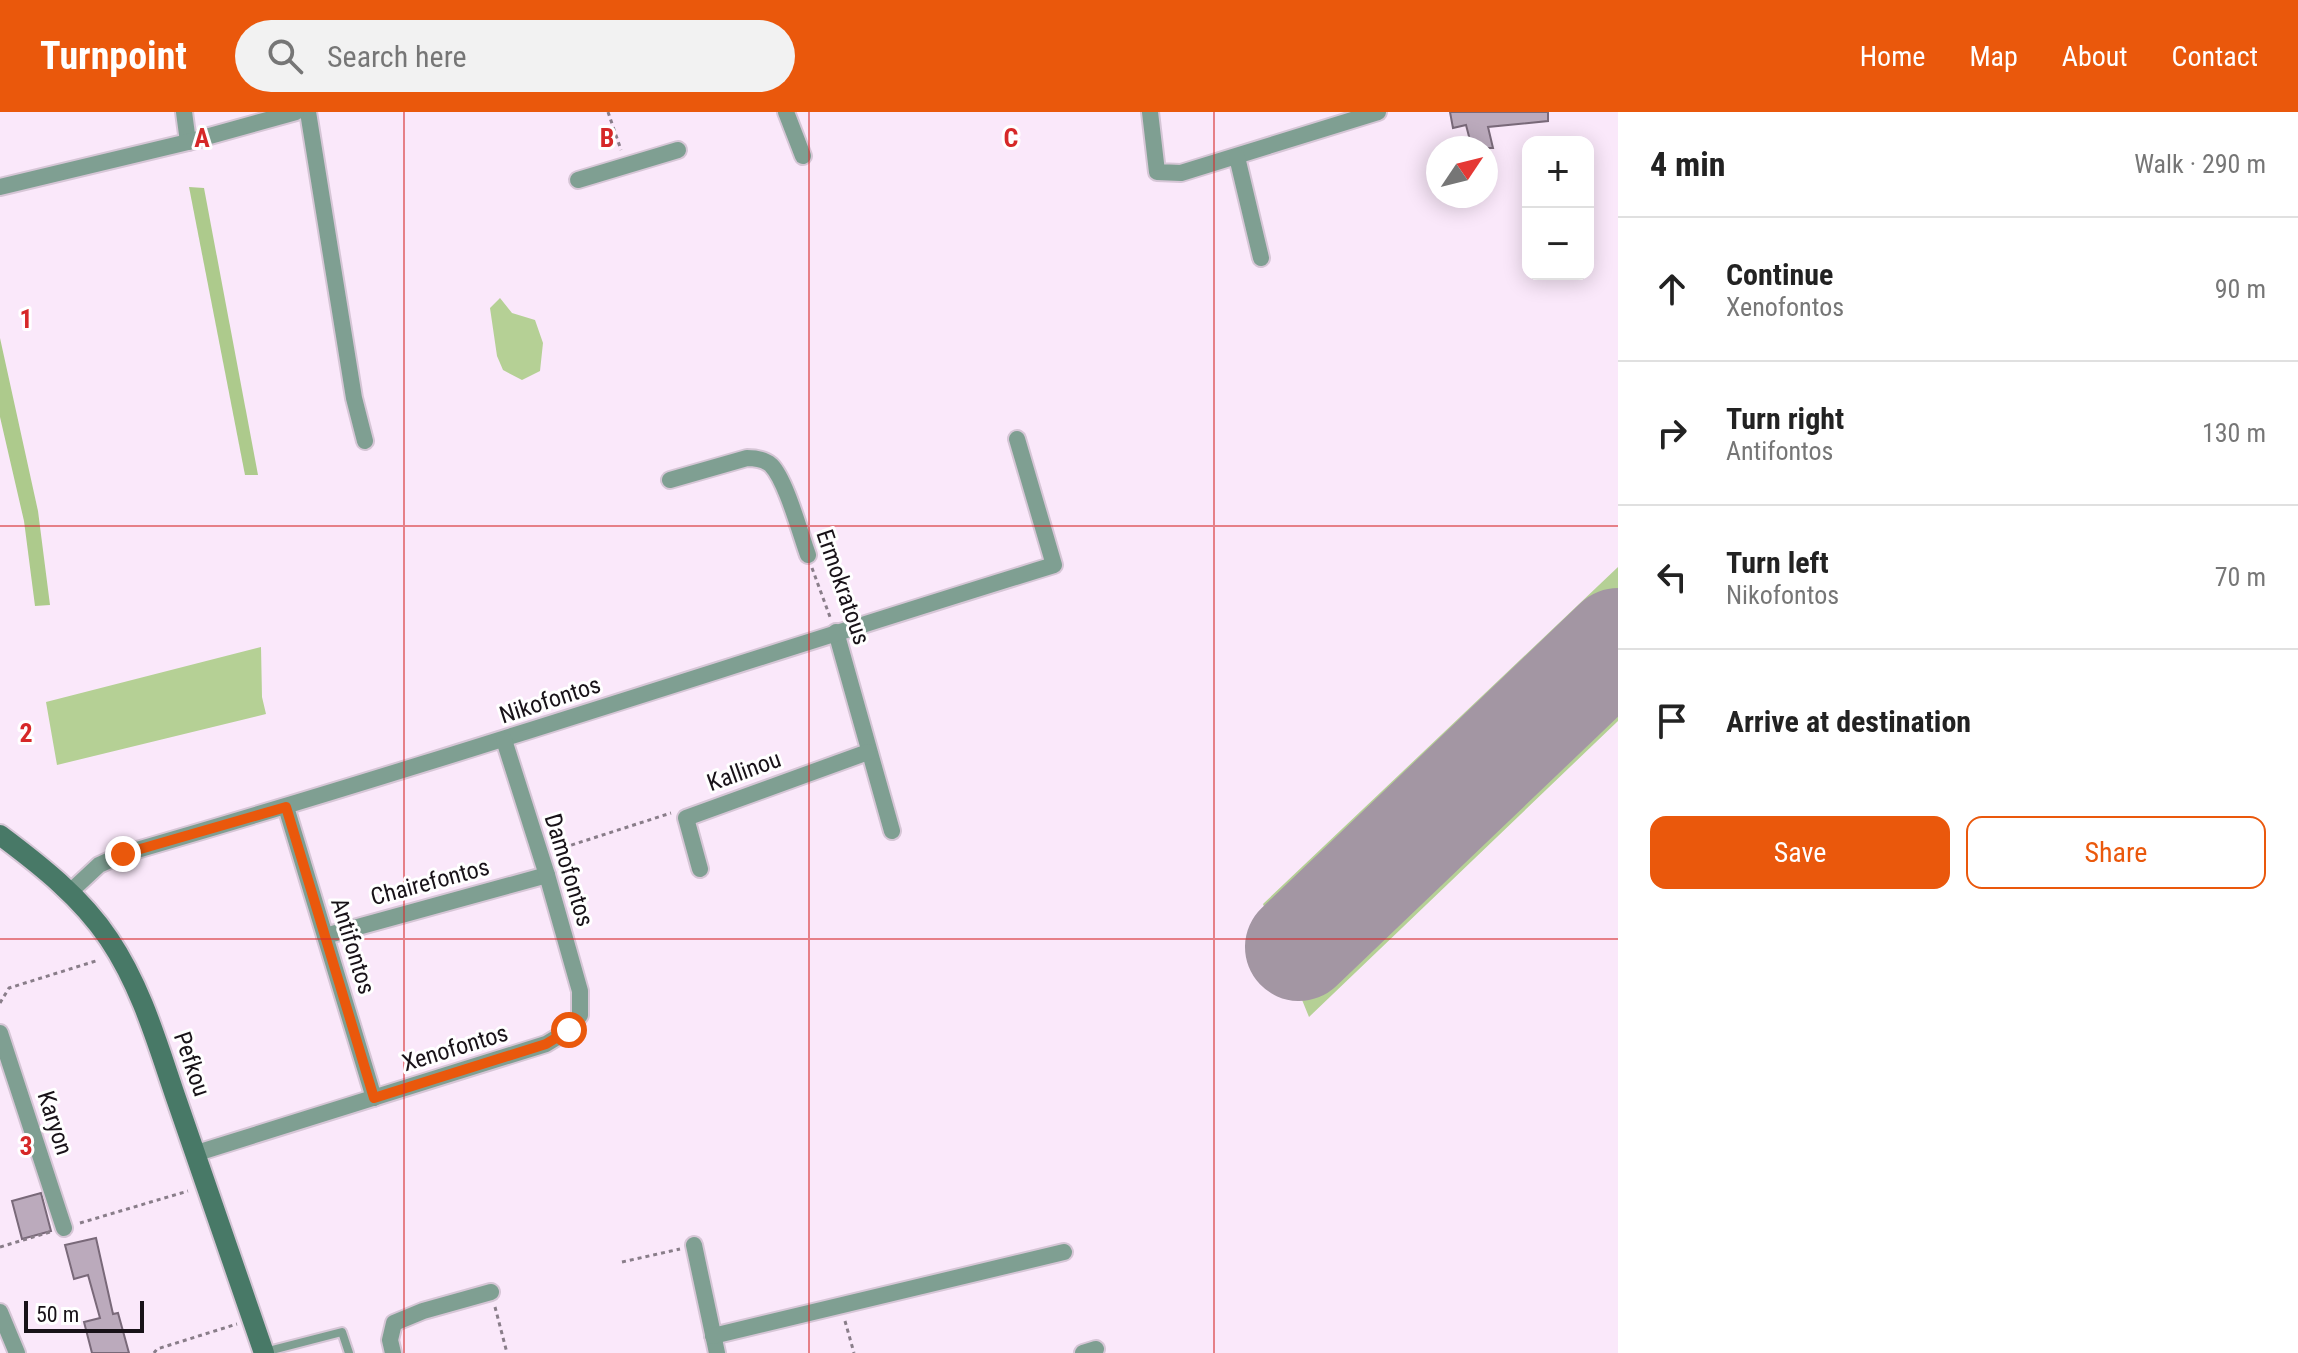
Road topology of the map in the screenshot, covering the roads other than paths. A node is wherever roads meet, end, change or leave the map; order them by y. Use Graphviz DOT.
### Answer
graph roads {
  1 [pos="184,112"];
  2 [pos="296,112"];
  3 [pos="308,112"];
  4 [pos="786,112"];
  5 [pos="1150,112"];
  6 [pos="1378,112"];
  7 [pos="188,142"];
  8 [pos="678,150"];
  9 [pos="803,156"];
  10 [pos="1237,157"];
  11 [pos="578,180"];
  12 [pos="0,187"];
  13 [pos="1261,258"];
  14 [pos="1017,439"];
  15 [pos="365,441"];
  16 [pos="670,480"];
  17 [pos="808,555"];
  18 [pos="836,632"];
  19 [pos="504,740"];
  20 [pos="868,752"];
  21 [pos="286,807"];
  22 [pos="892,831"];
  23 [pos="0,835"];
  24 [pos="700,869"];
  25 [pos="547,875"];
  26 [pos="70,892"];
  27 [pos="325,936"];
  28 [pos="580,1015"];
  29 [pos="0,1033"];
  30 [pos="374,1098"];
  31 [pos="197,1153"];
  32 [pos="64,1228"];
  33 [pos="694,1245"];
  34 [pos="1064,1252"];
  35 [pos="491,1292"];
  36 [pos="0,1312"];
  37 [pos="713,1336"];
  38 [pos="264,1352"];
  39 [pos="17,1353"];
  40 [pos="349,1353"];
  41 [pos="393,1353"];
  42 [pos="717,1353"];
  1 -- 7 [label="street"];
  2 -- 7 [label="street"];
  3 -- 15 [label="street"];
  4 -- 9 [label="street"];
  5 -- 10 [label="street"];
  6 -- 10 [label="street"];
  7 -- 12 [label="street"];
  8 -- 11 [label="street"];
  10 -- 13 [label="street"];
  14 -- 18 [label="street, Nikofontos"];
  16 -- 17 [label="street, Ermokratous"];
  18 -- 19 [label="street, Nikofontos"];
  18 -- 20 [label="street, Ermokratous"];
  19 -- 21 [label="street, Nikofontos"];
  19 -- 25 [label="street, Damofontos"];
  20 -- 22 [label="street, Ermokratous"];
  20 -- 24 [label="street, Kallinou"];
  21 -- 26 [label="street, Nikofontos"];
  21 -- 27 [label="street, Antifontos"];
  23 -- 26 [label="main road, Pefkou"];
  25 -- 27 [label="street, Chairefontos"];
  25 -- 28 [label="street, Damofontos"];
  26 -- 31 [label="main road, Pefkou"];
  27 -- 30 [label="street, Antifontos"];
  28 -- 30 [label="street, Xenofontos"];
  29 -- 32 [label="street, Karyon"];
  30 -- 31 [label="street, Xenofontos"];
  31 -- 38 [label="main road, Pefkou"];
  33 -- 37 [label="street"];
  34 -- 37 [label="street"];
  35 -- 41 [label="street"];
  36 -- 39 [label="street"];
  37 -- 42 [label="street"];
  38 -- 40 [label="lane"];
}
